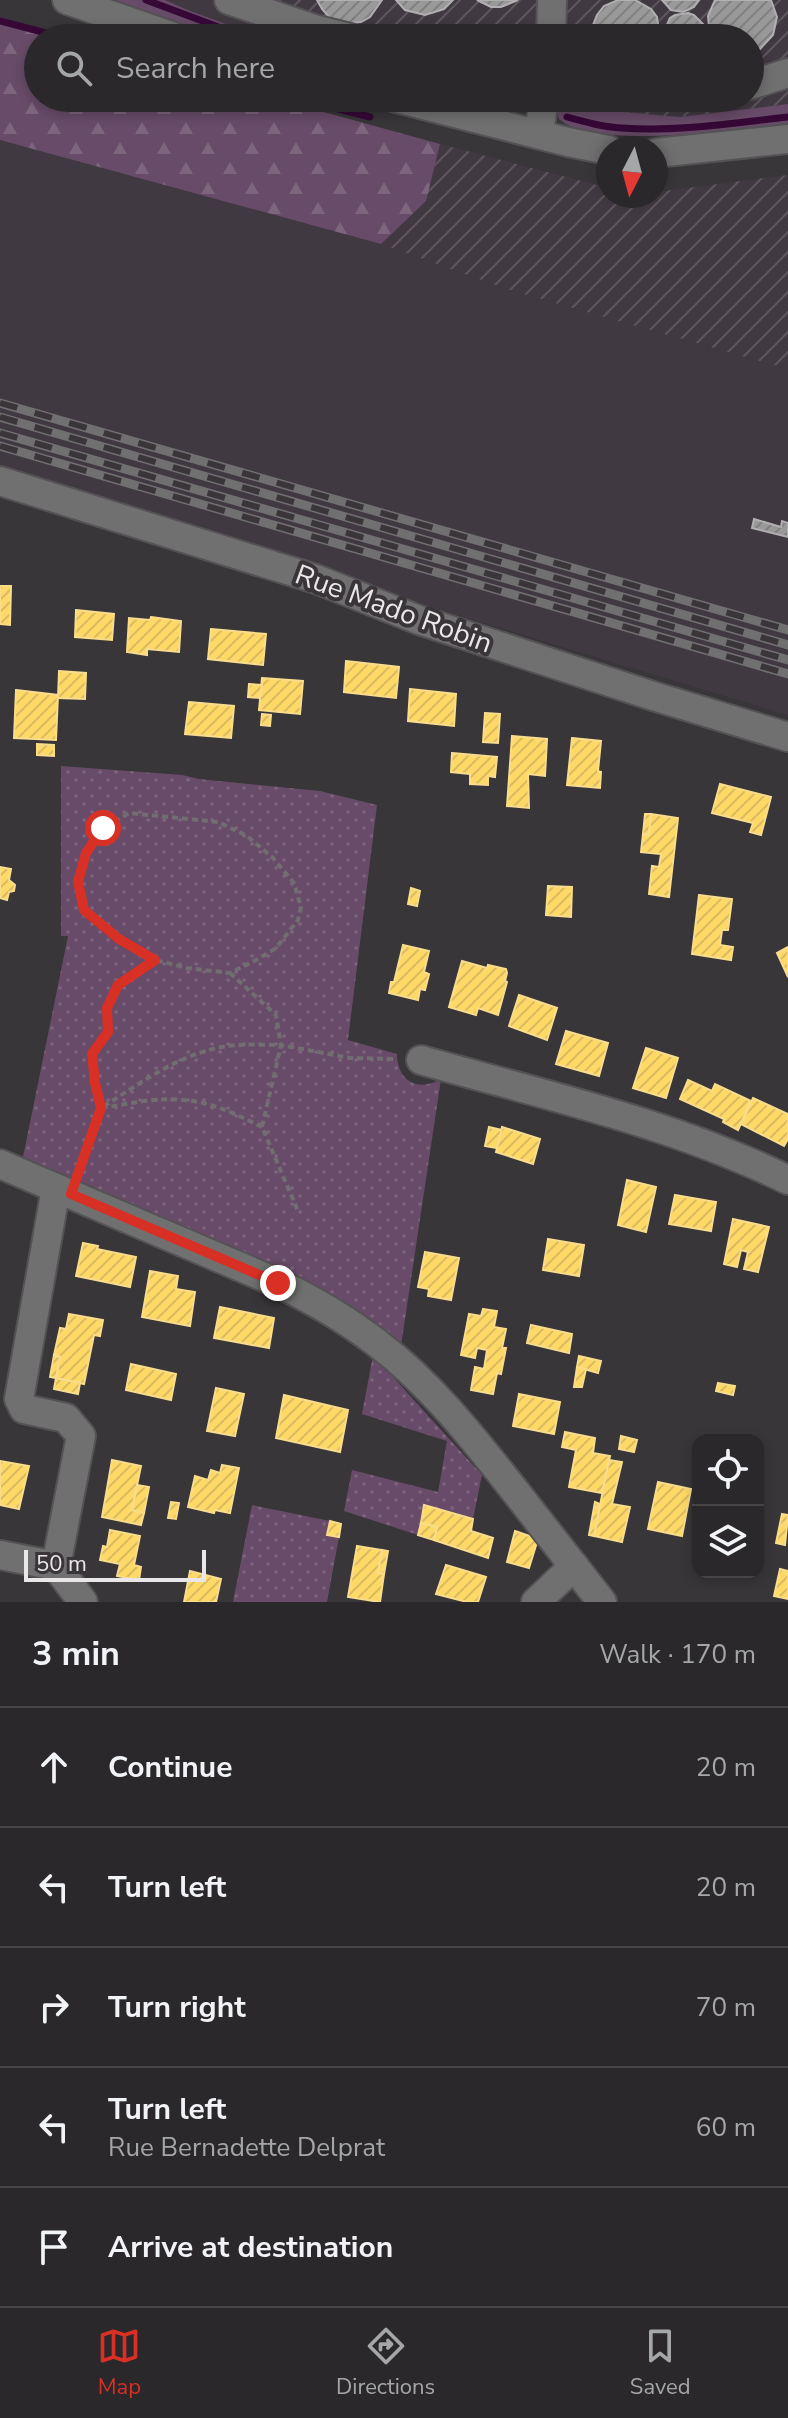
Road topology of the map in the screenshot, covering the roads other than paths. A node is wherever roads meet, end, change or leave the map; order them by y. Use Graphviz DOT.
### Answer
graph roads {
  1 [pos="67,0"];
  2 [pos="229,0"];
  3 [pos="552,0"];
  4 [pos="136,24"];
  5 [pos="299,24"];
  6 [pos="551,24"];
  7 [pos="788,73"];
  8 [pos="764,81"];
  9 [pos="452,112"];
  10 [pos="542,112"];
  11 [pos="539,134"];
  12 [pos="788,139"];
  13 [pos="596,147"];
  14 [pos="668,152"];
  15 [pos="0,481"];
  16 [pos="788,737"];
  17 [pos="421,1060"];
  18 [pos="0,1164"];
  19 [pos="788,1180"];
  20 [pos="64,1191"];
  21 [pos="0,1555"];
  22 [pos="56,1566"];
  23 [pos="574,1566"];
  24 [pos="83,1602"];
  25 [pos="536,1602"];
  26 [pos="602,1602"];
  1 -- 4 [label="street"];
  2 -- 5 [label="street"];
  3 -- 6 [label="street"];
  7 -- 8 [label="street"];
  9 -- 11 [label="street"];
  10 -- 11 [label="street"];
  11 -- 13 [label="street"];
  12 -- 14 [label="street"];
  15 -- 16 [label="street, Rue Mado Robin"];
  17 -- 19 [label="street"];
  18 -- 20 [label="street"];
  20 -- 22 [label="street"];
  20 -- 23 [label="street"];
  21 -- 22 [label="street"];
  22 -- 24 [label="street"];
  23 -- 25 [label="street"];
  23 -- 26 [label="street"];
}
